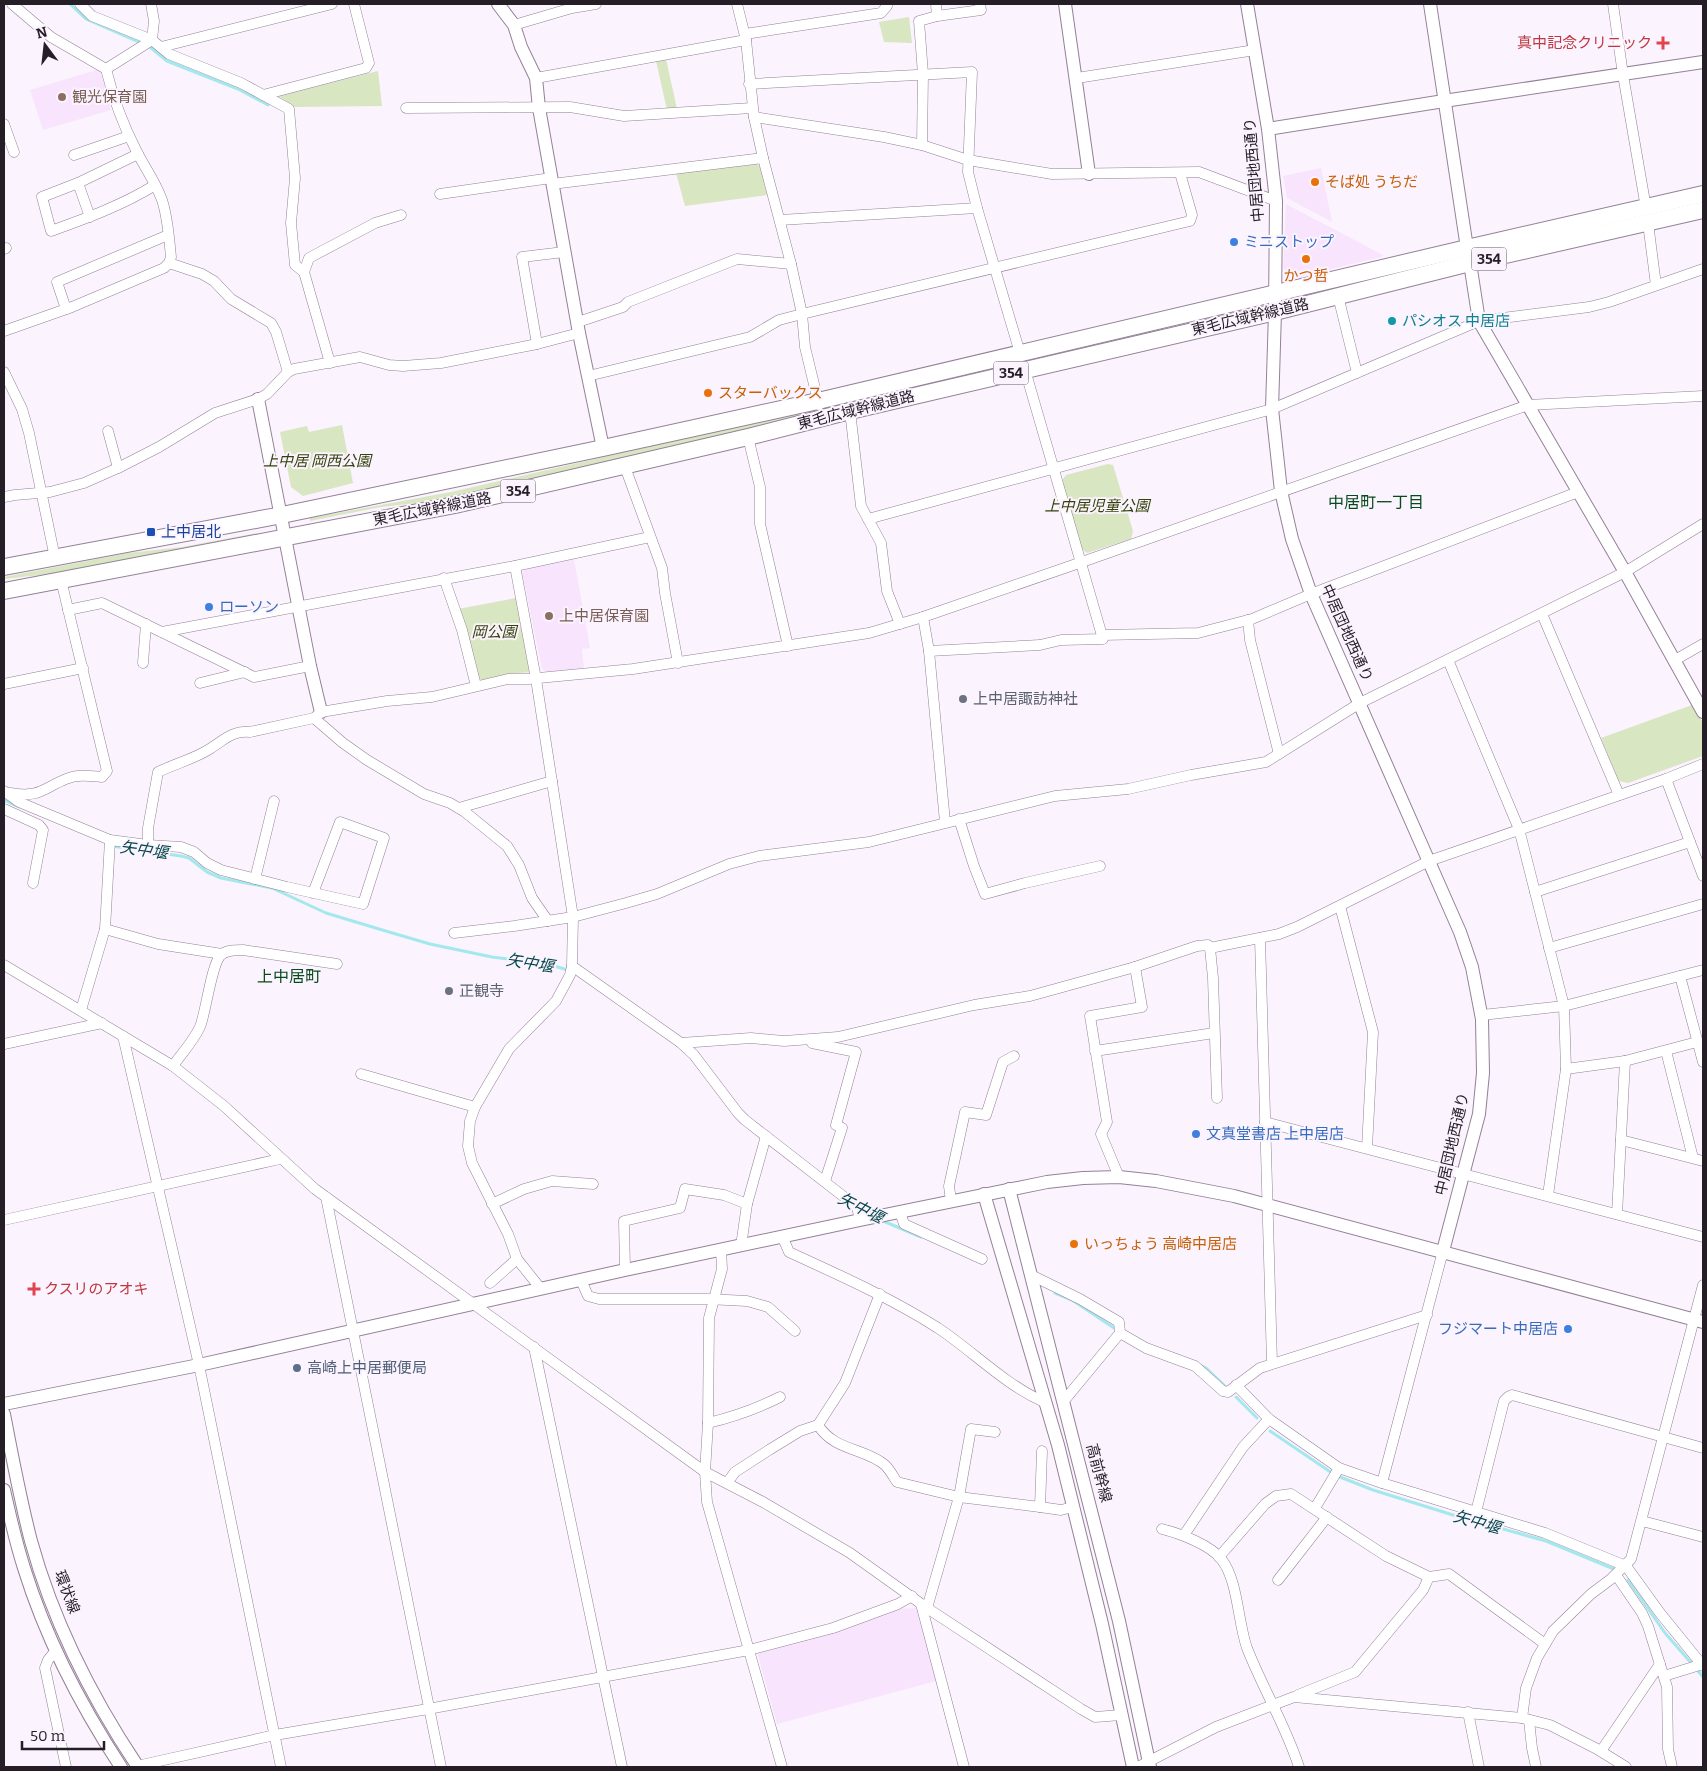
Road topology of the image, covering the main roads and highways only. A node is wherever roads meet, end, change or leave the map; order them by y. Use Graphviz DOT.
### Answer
graph roads {
  1 [pos="1703,194"];
  2 [pos="1703,210"];
  3 [pos="1647,215"];
  4 [pos="1468,255"];
  5 [pos="4,567"];
  6 [pos="4,591"];
  1 -- 3 [label="highway, 東毛広域幹線道路 / 354"];
  2 -- 3 [label="highway, 東毛広域幹線道路 / 354"];
  3 -- 4 [label="highway, 東毛広域幹線道路 / 354"];
  4 -- 5 [label="highway, 東毛広域幹線道路 / 354"];
  4 -- 6 [label="highway, 東毛広域幹線道路 / 354"];
}
